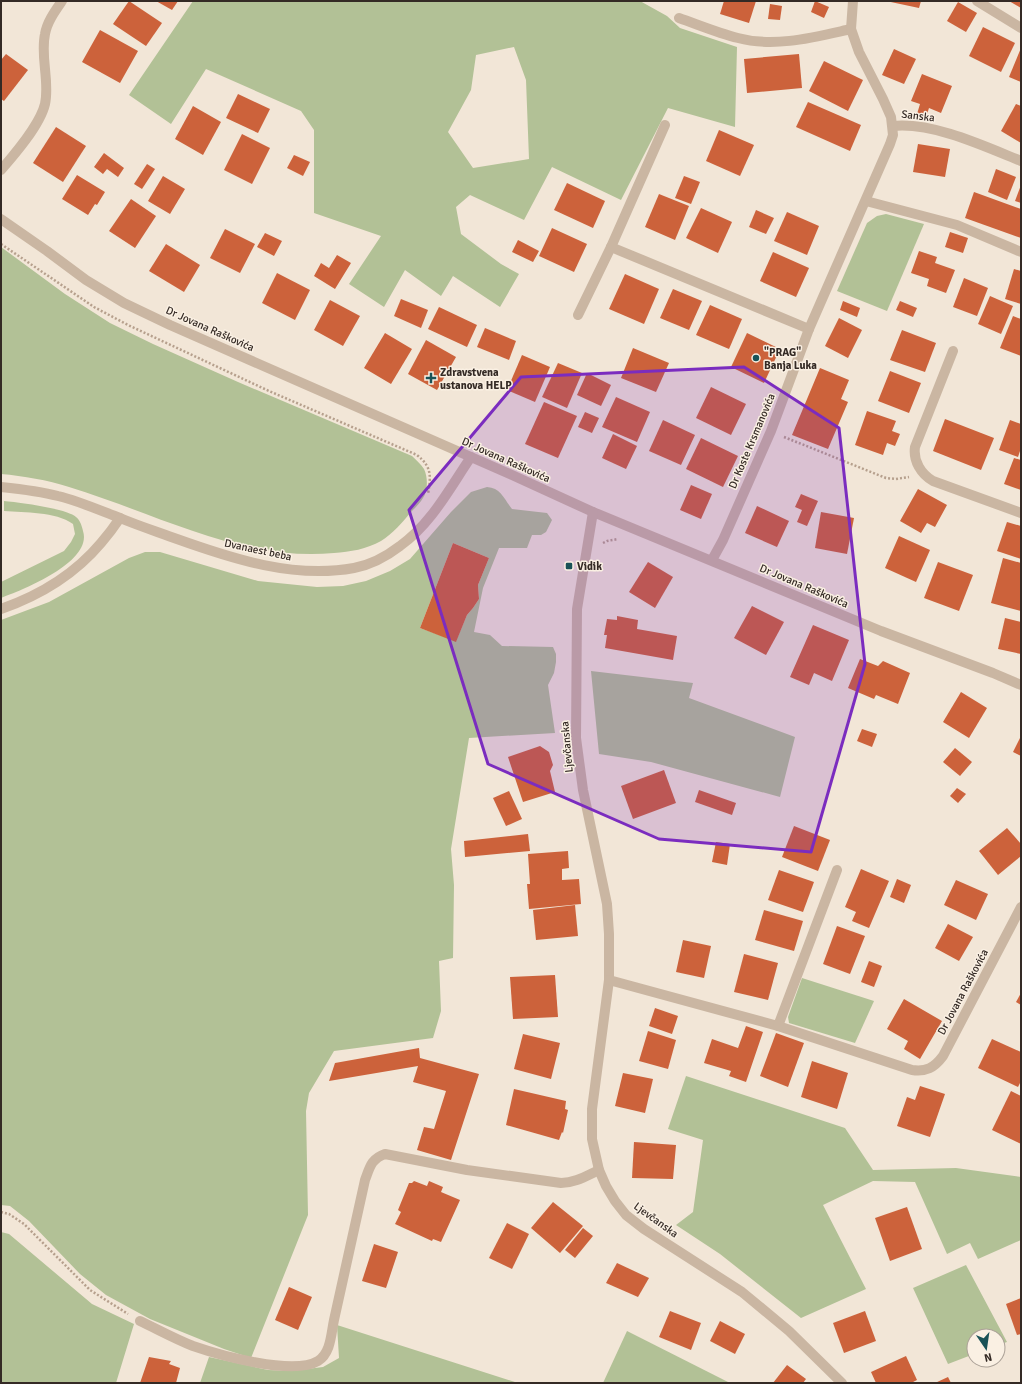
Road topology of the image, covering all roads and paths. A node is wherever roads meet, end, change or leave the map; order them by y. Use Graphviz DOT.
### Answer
graph roads {
  1 [pos="62,1"];
  2 [pos="853,1"];
  3 [pos="977,1"];
  4 [pos="679,18"];
  5 [pos="1021,28"];
  6 [pos="851,29"];
  7 [pos="665,125"];
  8 [pos="893,126"];
  9 [pos="1021,161"];
  10 [pos="1,170"];
  11 [pos="866,201"];
  12 [pos="1,219"];
  13 [pos="1,244"];
  14 [pos="611,247"];
  15 [pos="1021,252"];
  16 [pos="578,315"];
  17 [pos="809,329"];
  18 [pos="953,351"];
  19 [pos="771,431"];
  20 [pos="471,457"];
  21 [pos="922,472"];
  22 [pos="1,487"];
  23 [pos="426,498"];
  24 [pos="593,512"];
  25 [pos="1021,514"];
  26 [pos="120,518"];
  27 [pos="621,539"];
  28 [pos="600,545"];
  29 [pos="712,560"];
  30 [pos="1,609"];
  31 [pos="1021,685"];
  32 [pos="837,870"];
  33 [pos="1021,907"];
  34 [pos="609,980"];
  35 [pos="778,1026"];
  36 [pos="599,1170"];
  37 [pos="1,1212"];
  38 [pos="140,1321"];
  39 [pos="842,1383"];
  1 -- 10 [label="street"];
  2 -- 6 [label="street, Sanska"];
  3 -- 5 [label="street"];
  4 -- 6 [label="street"];
  6 -- 8 [label="street, Sanska"];
  7 -- 14 [label="street"];
  8 -- 9 [label="street, Sanska"];
  8 -- 11 [label="street, Dr Koste Krsmanovića"];
  11 -- 15 [label="street"];
  11 -- 17 [label="street, Dr Koste Krsmanovića"];
  12 -- 20 [label="street, Dr Jovana Raškovića"];
  13 -- 23 [label="path"];
  14 -- 16 [label="street"];
  14 -- 17 [label="street"];
  17 -- 19 [label="street, Dr Koste Krsmanovića"];
  18 -- 21 [label="street"];
  19 -- 21 [label="path"];
  19 -- 29 [label="street, Dr Koste Krsmanovića"];
  20 -- 24 [label="street, Dr Jovana Raškovića"];
  20 -- 26 [label="street, Dvanaest beba"];
  21 -- 25 [label="street"];
  22 -- 26 [label="street, Dvanaest beba"];
  24 -- 29 [label="street, Dr Jovana Raškovića"];
  24 -- 34 [label="street, Ljevčanska"];
  26 -- 30 [label="street"];
  27 -- 28 [label="path"];
  29 -- 31 [label="street, Dr Jovana Raškovića"];
  32 -- 35 [label="street"];
  33 -- 35 [label="street, Dr Jovana Raškovića"];
  34 -- 35 [label="street"];
  34 -- 36 [label="street, Ljevčanska"];
  36 -- 38 [label="street"];
  36 -- 39 [label="street, Ljevčanska"];
  37 -- 38 [label="path"];
}
